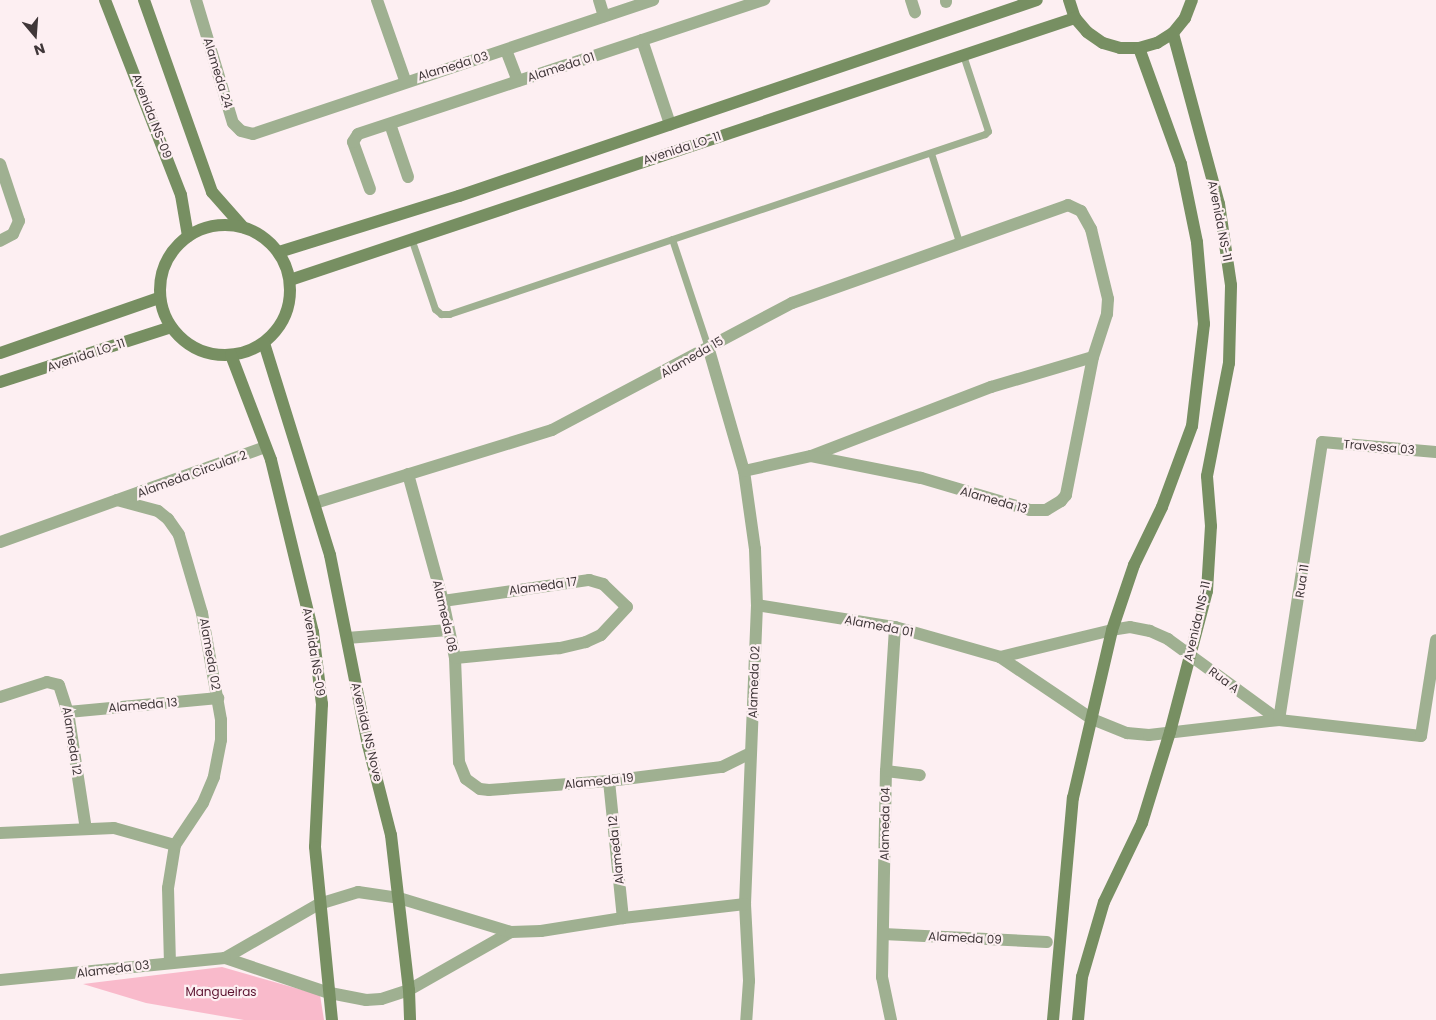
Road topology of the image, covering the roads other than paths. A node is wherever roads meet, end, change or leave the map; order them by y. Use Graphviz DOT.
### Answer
graph roads {
  1 [pos="105,0"];
  2 [pos="144,0"];
  3 [pos="196,0"];
  4 [pos="377,0"];
  5 [pos="599,0"];
  6 [pos="653,0"];
  7 [pos="764,0"];
  8 [pos="1038,0"];
  9 [pos="1068,0"];
  10 [pos="1192,0"];
  11 [pos="741,4"];
  12 [pos="604,16"];
  13 [pos="1075,18"];
  14 [pos="1173,33"];
  15 [pos="642,40"];
  16 [pos="1139,48"];
  17 [pos="506,50"];
  18 [pos="963,55"];
  19 [pos="406,80"];
  20 [pos="518,81"];
  21 [pos="390,124"];
  22 [pos="670,124"];
  23 [pos="253,134"];
  24 [pos="931,153"];
  25 [pos="0,164"];
  26 [pos="408,178"];
  27 [pos="370,189"];
  28 [pos="1068,205"];
  29 [pos="243,227"];
  30 [pos="188,236"];
  31 [pos="411,238"];
  32 [pos="672,239"];
  33 [pos="2,241"];
  34 [pos="959,242"];
  35 [pos="279,252"];
  36 [pos="290,280"];
  37 [pos="159,298"];
  38 [pos="171,327"];
  39 [pos="264,343"];
  40 [pos="709,350"];
  41 [pos="0,353"];
  42 [pos="231,355"];
  43 [pos="1092,357"];
  44 [pos="0,382"];
  45 [pos="1322,442"];
  46 [pos="266,447"];
  47 [pos="1436,452"];
  48 [pos="811,456"];
  49 [pos="744,471"];
  50 [pos="408,474"];
  51 [pos="117,500"];
  52 [pos="315,503"];
  53 [pos="0,542"];
  54 [pos="443,601"];
  55 [pos="756,605"];
  56 [pos="895,627"];
  57 [pos="448,630"];
  58 [pos="1112,630"];
  59 [pos="347,638"];
  60 [pos="1436,640"];
  61 [pos="1189,653"];
  62 [pos="1000,657"];
  63 [pos="455,658"];
  64 [pos="0,698"];
  65 [pos="218,698"];
  66 [pos="68,712"];
  67 [pos="1092,719"];
  68 [pos="1279,720"];
  69 [pos="1170,732"];
  70 [pos="751,753"];
  71 [pos="459,762"];
  72 [pos="886,771"];
  73 [pos="920,775"];
  74 [pos="609,782"];
  75 [pos="86,829"];
  76 [pos="0,833"];
  77 [pos="175,844"];
  78 [pos="399,898"];
  79 [pos="319,904"];
  80 [pos="745,904"];
  81 [pos="623,918"];
  82 [pos="511,932"];
  83 [pos="883,934"];
  84 [pos="1047,942"];
  85 [pos="225,958"];
  86 [pos="170,962"];
  87 [pos="0,980"];
  88 [pos="409,990"];
  89 [pos="329,993"];
  90 [pos="332,1020"];
  91 [pos="410,1020"];
  92 [pos="746,1020"];
  93 [pos="891,1020"];
  94 [pos="1053,1020"];
  95 [pos="1078,1020"];
  1 -- 30 [label="street, Avenida NS-09"];
  2 -- 29 [label="street"];
  3 -- 23 [label="street, Alameda 24"];
  4 -- 19 [label="street"];
  5 -- 12 [label="street"];
  6 -- 12 [label="street, Alameda 03"];
  7 -- 11 [label="street, Alameda 01"];
  8 -- 22 [label="street, Avenida LO-11"];
  9 -- 13 [label="street"];
  10 -- 14 [label="street"];
  11 -- 15 [label="street, Alameda 01"];
  12 -- 17 [label="street, Alameda 03"];
  13 -- 16 [label="street"];
  13 -- 18 [label="street, Avenida LO-11"];
  14 -- 16 [label="street"];
  14 -- 61 [label="street, Avenida NS-11"];
  15 -- 20 [label="street, Alameda 01"];
  15 -- 22 [label="street"];
  16 -- 58 [label="street"];
  17 -- 19 [label="street, Alameda 03"];
  17 -- 20 [label="street"];
  18 -- 24 [label="lane"];
  18 -- 31 [label="street, Avenida LO-11"];
  19 -- 23 [label="street, Alameda 03"];
  20 -- 21 [label="street, Alameda 01"];
  21 -- 26 [label="street"];
  21 -- 27 [label="street, Alameda 01"];
  22 -- 35 [label="street, Avenida LO-11"];
  24 -- 32 [label="lane"];
  24 -- 34 [label="lane"];
  25 -- 33 [label="street"];
  28 -- 34 [label="street, Alameda 15"];
  28 -- 43 [label="street, Alameda 13"];
  29 -- 30 [label="street"];
  29 -- 35 [label="street"];
  30 -- 37 [label="street"];
  31 -- 32 [label="lane"];
  31 -- 36 [label="street, Avenida LO-11"];
  32 -- 40 [label="lane"];
  34 -- 40 [label="street, Alameda 15"];
  35 -- 36 [label="street"];
  36 -- 39 [label="street"];
  37 -- 38 [label="street"];
  37 -- 41 [label="street"];
  38 -- 42 [label="street"];
  38 -- 44 [label="street, Avenida LO-11"];
  39 -- 42 [label="street"];
  39 -- 52 [label="street, Avenida NS Nove"];
  40 -- 49 [label="street, Alameda 02"];
  40 -- 50 [label="street, Alameda 15"];
  42 -- 46 [label="street, Avenida NS-09"];
  43 -- 48 [label="street, Alameda 13"];
  43 -- 48 [label="street, Alameda 13"];
  45 -- 47 [label="street, Travessa 03"];
  45 -- 68 [label="street, Rua 11"];
  46 -- 51 [label="street, Alameda Circular 2"];
  46 -- 79 [label="street, Avenida NS-09"];
  48 -- 49 [label="street, Alameda 13"];
  49 -- 55 [label="street, Alameda 02"];
  50 -- 52 [label="street, Alameda 15"];
  50 -- 54 [label="street, Alameda 08"];
  51 -- 53 [label="street"];
  51 -- 65 [label="street, Alameda 02"];
  52 -- 59 [label="street, Avenida NS Nove"];
  54 -- 57 [label="street, Alameda 08"];
  54 -- 63 [label="street, Alameda 17"];
  55 -- 56 [label="street, Alameda 01"];
  55 -- 70 [label="street, Alameda 02"];
  56 -- 62 [label="street, Alameda 01"];
  56 -- 72 [label="street, Alameda 04"];
  57 -- 59 [label="street"];
  57 -- 63 [label="street, Alameda 08"];
  58 -- 61 [label="street, Rua A"];
  58 -- 62 [label="street, Rua A"];
  58 -- 67 [label="street"];
  59 -- 78 [label="street, Avenida NS Nove"];
  60 -- 68 [label="street"];
  61 -- 68 [label="street, Rua A"];
  61 -- 69 [label="street, Avenida NS-11"];
  62 -- 67 [label="street"];
  63 -- 71 [label="street, Alameda 08"];
  64 -- 66 [label="street, Alameda 12"];
  65 -- 66 [label="street, Alameda 13"];
  65 -- 77 [label="street, Alameda 02"];
  66 -- 75 [label="street, Alameda 12"];
  67 -- 69 [label="street"];
  67 -- 94 [label="street"];
  68 -- 69 [label="street"];
  69 -- 95 [label="street, Avenida NS-11"];
  70 -- 74 [label="street, Alameda 19"];
  70 -- 80 [label="street, Alameda 02"];
  71 -- 74 [label="street, Alameda 19"];
  72 -- 73 [label="street"];
  72 -- 83 [label="street, Alameda 04"];
  74 -- 81 [label="street, Alameda 12"];
  75 -- 76 [label="street"];
  75 -- 77 [label="street"];
  77 -- 86 [label="street, Alameda 02"];
  78 -- 79 [label="street"];
  78 -- 82 [label="street"];
  78 -- 88 [label="street, Avenida NS Nove"];
  79 -- 85 [label="street"];
  79 -- 89 [label="street, Avenida NS-09"];
  80 -- 81 [label="street"];
  80 -- 92 [label="street, Alameda 02"];
  81 -- 82 [label="street"];
  82 -- 88 [label="street"];
  83 -- 84 [label="street, Alameda 09"];
  83 -- 93 [label="street, Alameda 04"];
  85 -- 86 [label="street, Alameda 03"];
  85 -- 89 [label="street"];
  86 -- 87 [label="street, Alameda 03"];
  88 -- 89 [label="street"];
  88 -- 91 [label="street, Avenida NS Nove"];
  89 -- 90 [label="street, Avenida NS-09"];
}
